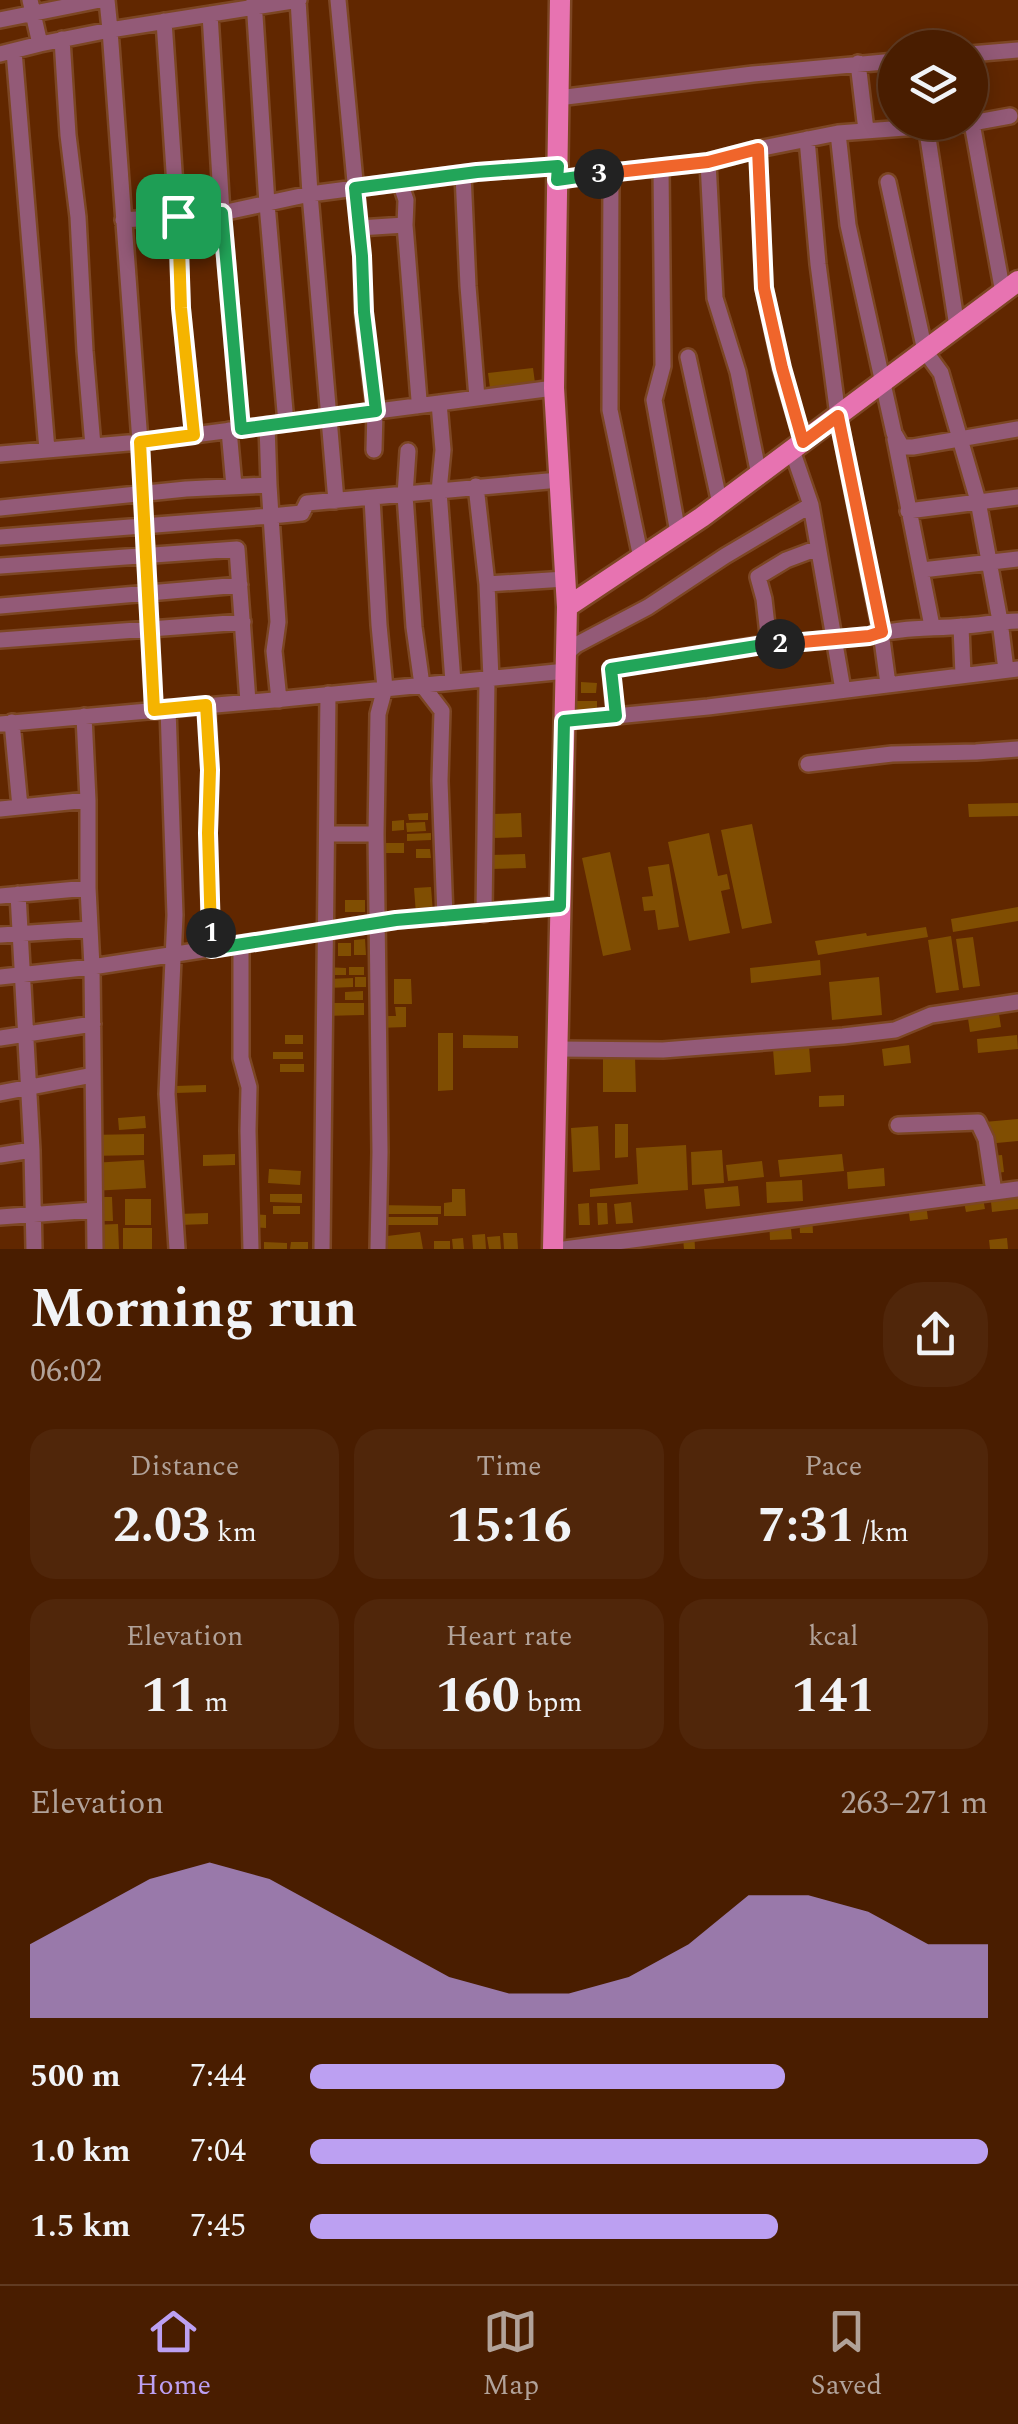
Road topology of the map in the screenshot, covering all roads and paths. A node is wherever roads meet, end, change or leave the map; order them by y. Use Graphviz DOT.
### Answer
graph roads {
  1 [pos="104,0"];
  2 [pos="298,0"];
  3 [pos="338,0"];
  4 [pos="560,0"];
  5 [pos="254,4"];
  6 [pos="32,7"];
  7 [pos="210,14"];
  8 [pos="0,20"];
  9 [pos="164,22"];
  10 [pos="110,30"];
  11 [pos="62,39"];
  12 [pos="40,44"];
  13 [pos="1018,50"];
  14 [pos="7,52"];
  15 [pos="988,52"];
  16 [pos="878,61"];
  17 [pos="858,63"];
  18 [pos="558,98"];
  19 [pos="1010,116"];
  20 [pos="988,120"];
  21 [pos="878,129"];
  22 [pos="866,130"];
  23 [pos="838,133"];
  24 [pos="807,139"];
  25 [pos="928,140"];
  26 [pos="976,140"];
  27 [pos="758,149"];
  28 [pos="708,162"];
  29 [pos="660,167"];
  30 [pos="557,173"];
  31 [pos="611,173"];
  32 [pos="463,174"];
  33 [pos="400,182"];
  34 [pos="888,182"];
  35 [pos="355,188"];
  36 [pos="310,194"];
  37 [pos="267,204"];
  38 [pos="222,213"];
  39 [pos="178,216"];
  40 [pos="123,220"];
  41 [pos="405,225"];
  42 [pos="360,228"];
  43 [pos="1010,287"];
  44 [pos="957,327"];
  45 [pos="925,350"];
  46 [pos="688,358"];
  47 [pos="882,382"];
  48 [pos="554,388"];
  49 [pos="476,398"];
  50 [pos="440,403"];
  51 [pos="416,406"];
  52 [pos="376,411"];
  53 [pos="838,416"];
  54 [pos="330,417"];
  55 [pos="286,423"];
  56 [pos="267,426"];
  57 [pos="1018,429"];
  58 [pos="235,430"];
  59 [pos="894,433"];
  60 [pos="194,435"];
  61 [pos="962,440"];
  62 [pos="140,442"];
  63 [pos="94,446"];
  64 [pos="798,446"];
  65 [pos="47,450"];
  66 [pos="374,450"];
  67 [pos="408,451"];
  68 [pos="0,454"];
  69 [pos="758,475"];
  70 [pos="559,480"];
  71 [pos="269,485"];
  72 [pos="234,486"];
  73 [pos="476,486"];
  74 [pos="439,491"];
  75 [pos="144,494"];
  76 [pos="405,495"];
  77 [pos="1018,497"];
  78 [pos="372,498"];
  79 [pos="336,501"];
  80 [pos="978,502"];
  81 [pos="720,504"];
  82 [pos="811,505"];
  83 [pos="0,508"];
  84 [pos="908,511"];
  85 [pos="270,516"];
  86 [pos="236,519"];
  87 [pos="146,527"];
  88 [pos="678,533"];
  89 [pos="0,537"];
  90 [pos="237,548"];
  91 [pos="818,548"];
  92 [pos="146,554"];
  93 [pos="641,558"];
  94 [pos="1018,559"];
  95 [pos="990,562"];
  96 [pos="0,566"];
  97 [pos="922,570"];
  98 [pos="565,579"];
  99 [pos="487,584"];
  100 [pos="240,586"];
  101 [pos="148,593"];
  102 [pos="0,606"];
  103 [pos="567,607"];
  104 [pos="1000,621"];
  105 [pos="1018,621"];
  106 [pos="242,622"];
  107 [pos="932,626"];
  108 [pos="961,626"];
  109 [pos="150,628"];
  110 [pos="882,632"];
  111 [pos="836,638"];
  112 [pos="0,640"];
  113 [pos="769,644"];
  114 [pos="566,662"];
  115 [pos="1012,669"];
  116 [pos="964,674"];
  117 [pos="489,679"];
  118 [pos="452,682"];
  119 [pos="888,684"];
  120 [pos="422,685"];
  121 [pos="385,688"];
  122 [pos="844,690"];
  123 [pos="328,694"];
  124 [pos="279,700"];
  125 [pos="248,702"];
  126 [pos="206,705"];
  127 [pos="161,709"];
  128 [pos="84,716"];
  129 [pos="616,716"];
  130 [pos="564,721"];
  131 [pos="6,723"];
  132 [pos="1018,749"];
  133 [pos="808,764"];
  134 [pos="88,800"];
  135 [pos="20,808"];
  136 [pos="0,809"];
  137 [pos="326,834"];
  138 [pos="376,834"];
  139 [pos="88,888"];
  140 [pos="18,894"];
  141 [pos="0,896"];
  142 [pos="560,906"];
  143 [pos="484,914"];
  144 [pos="445,916"];
  145 [pos="377,922"];
  146 [pos="90,929"];
  147 [pos="325,930"];
  148 [pos="20,934"];
  149 [pos="0,935"];
  150 [pos="242,944"];
  151 [pos="211,949"];
  152 [pos="173,955"];
  153 [pos="92,968"];
  154 [pos="23,974"];
  155 [pos="0,977"];
  156 [pos="1018,1002"];
  157 [pos="93,1024"];
  158 [pos="26,1034"];
  159 [pos="0,1038"];
  160 [pos="557,1050"];
  161 [pos="94,1075"];
  162 [pos="27,1088"];
  163 [pos="0,1093"];
  164 [pos="898,1125"];
  165 [pos="32,1150"];
  166 [pos="0,1155"];
  167 [pos="1018,1189"];
  168 [pos="994,1192"];
  169 [pos="94,1210"];
  170 [pos="32,1215"];
  171 [pos="0,1217"];
  172 [pos="34,1249"];
  173 [pos="95,1249"];
  174 [pos="178,1249"];
  175 [pos="251,1249"];
  176 [pos="322,1249"];
  177 [pos="378,1249"];
  178 [pos="552,1249"];
  179 [pos="564,1249"];
  1 -- 6 [label="street"];
  1 -- 10 [label="street"];
  2 -- 5 [label="street"];
  2 -- 36 [label="street"];
  3 -- 35 [label="street"];
  4 -- 18 [label="main road"];
  5 -- 7 [label="street"];
  5 -- 37 [label="street"];
  6 -- 8 [label="street"];
  6 -- 12 [label="street"];
  7 -- 9 [label="street"];
  7 -- 38 [label="street"];
  9 -- 10 [label="street"];
  9 -- 39 [label="street"];
  10 -- 11 [label="street"];
  10 -- 40 [label="street"];
  11 -- 12 [label="street"];
  11 -- 63 [label="street"];
  12 -- 14 [label="street"];
  13 -- 15 [label="street"];
  14 -- 65 [label="street"];
  16 -- 17 [label="street"];
  17 -- 18 [label="street"];
  17 -- 22 [label="street"];
  18 -- 30 [label="main road"];
  19 -- 20 [label="street"];
  21 -- 22 [label="street"];
  22 -- 23 [label="street"];
  23 -- 24 [label="street"];
  23 -- 47 [label="street"];
  24 -- 27 [label="street"];
  24 -- 53 [label="street"];
  25 -- 44 [label="street"];
  26 -- 43 [label="street"];
  27 -- 28 [label="street"];
  27 -- 64 [label="street"];
  28 -- 29 [label="street"];
  28 -- 69 [label="street"];
  29 -- 31 [label="street"];
  29 -- 88 [label="street"];
  30 -- 31 [label="street"];
  30 -- 32 [label="street"];
  30 -- 48 [label="main road"];
  31 -- 93 [label="street"];
  32 -- 33 [label="street"];
  32 -- 49 [label="street"];
  33 -- 35 [label="street"];
  33 -- 41 [label="street"];
  34 -- 45 [label="street"];
  35 -- 36 [label="street"];
  35 -- 42 [label="street"];
  36 -- 37 [label="street"];
  36 -- 54 [label="street"];
  37 -- 38 [label="street"];
  37 -- 55 [label="street"];
  38 -- 39 [label="street"];
  38 -- 58 [label="street"];
  39 -- 40 [label="street"];
  39 -- 60 [label="street"];
  40 -- 62 [label="street"];
  41 -- 42 [label="street"];
  41 -- 51 [label="street"];
  42 -- 52 [label="street"];
  43 -- 44 [label="main road"];
  44 -- 45 [label="main road"];
  45 -- 47 [label="main road"];
  45 -- 61 [label="street"];
  46 -- 81 [label="street"];
  47 -- 53 [label="main road"];
  47 -- 59 [label="street"];
  48 -- 49 [label="street"];
  48 -- 70 [label="main road"];
  49 -- 50 [label="street"];
  50 -- 51 [label="street"];
  50 -- 74 [label="street"];
  51 -- 52 [label="street"];
  52 -- 54 [label="street"];
  52 -- 66 [label="street"];
  53 -- 64 [label="main road"];
  53 -- 110 [label="street"];
  54 -- 55 [label="street"];
  54 -- 79 [label="street"];
  55 -- 56 [label="street"];
  56 -- 58 [label="street"];
  56 -- 71 [label="street"];
  57 -- 61 [label="street"];
  58 -- 60 [label="street"];
  58 -- 72 [label="street"];
  59 -- 61 [label="street"];
  59 -- 84 [label="street"];
  60 -- 62 [label="street"];
  61 -- 80 [label="street"];
  62 -- 63 [label="street"];
  62 -- 75 [label="street"];
  63 -- 65 [label="street"];
  64 -- 69 [label="main road"];
  64 -- 82 [label="street"];
  65 -- 68 [label="street"];
  67 -- 76 [label="street"];
  69 -- 81 [label="main road"];
  70 -- 73 [label="street"];
  70 -- 98 [label="main road"];
  71 -- 72 [label="street"];
  71 -- 85 [label="street"];
  72 -- 75 [label="street"];
  73 -- 74 [label="street"];
  73 -- 99 [label="street"];
  74 -- 76 [label="street"];
  74 -- 118 [label="street"];
  75 -- 83 [label="street"];
  75 -- 87 [label="street"];
  76 -- 78 [label="street"];
  76 -- 120 [label="street"];
  77 -- 80 [label="street"];
  78 -- 79 [label="street"];
  78 -- 121 [label="street"];
  79 -- 85 [label="street"];
  80 -- 84 [label="street"];
  80 -- 95 [label="street"];
  81 -- 88 [label="main road"];
  82 -- 91 [label="street"];
  82 -- 114 [label="street"];
  84 -- 97 [label="street"];
  85 -- 86 [label="street"];
  85 -- 124 [label="street"];
  86 -- 87 [label="street"];
  86 -- 90 [label="street"];
  87 -- 89 [label="street"];
  87 -- 92 [label="street"];
  88 -- 93 [label="main road"];
  90 -- 92 [label="street"];
  90 -- 100 [label="street"];
  91 -- 111 [label="street"];
  91 -- 113 [label="street"];
  92 -- 96 [label="street"];
  92 -- 101 [label="street"];
  93 -- 103 [label="main road"];
  94 -- 95 [label="street"];
  95 -- 97 [label="street"];
  95 -- 104 [label="street"];
  97 -- 107 [label="street"];
  98 -- 99 [label="street"];
  98 -- 103 [label="main road"];
  99 -- 117 [label="street"];
  100 -- 101 [label="street"];
  100 -- 106 [label="street"];
  101 -- 102 [label="street"];
  101 -- 109 [label="street"];
  103 -- 114 [label="main road"];
  104 -- 105 [label="street"];
  104 -- 108 [label="street"];
  104 -- 115 [label="street"];
  106 -- 109 [label="street"];
  106 -- 125 [label="street"];
  107 -- 108 [label="street"];
  107 -- 110 [label="street"];
  108 -- 116 [label="street"];
  109 -- 112 [label="street"];
  109 -- 127 [label="street"];
  110 -- 111 [label="street"];
  110 -- 119 [label="street"];
  111 -- 113 [label="street"];
  111 -- 122 [label="street"];
  113 -- 129 [label="street"];
  114 -- 117 [label="street"];
  114 -- 130 [label="main road"];
  115 -- 116 [label="street"];
  116 -- 119 [label="street"];
  117 -- 118 [label="street"];
  117 -- 143 [label="street"];
  118 -- 120 [label="street"];
  119 -- 122 [label="street"];
  120 -- 121 [label="street"];
  120 -- 144 [label="street"];
  121 -- 123 [label="street"];
  121 -- 138 [label="street"];
  122 -- 129 [label="street"];
  123 -- 124 [label="street"];
  123 -- 137 [label="street"];
  124 -- 125 [label="street"];
  125 -- 126 [label="street"];
  126 -- 127 [label="street"];
  126 -- 151 [label="street"];
  127 -- 128 [label="street"];
  127 -- 152 [label="street"];
  128 -- 131 [label="street"];
  128 -- 134 [label="street"];
  129 -- 130 [label="street"];
  130 -- 142 [label="main road"];
  131 -- 135 [label="street"];
  132 -- 133 [label="street"];
  134 -- 135 [label="street"];
  134 -- 139 [label="street"];
  135 -- 136 [label="street"];
  137 -- 138 [label="street"];
  137 -- 147 [label="street"];
  138 -- 145 [label="street"];
  139 -- 140 [label="street"];
  139 -- 146 [label="street"];
  140 -- 141 [label="street"];
  140 -- 148 [label="street"];
  142 -- 143 [label="street"];
  142 -- 160 [label="main road"];
  143 -- 144 [label="street"];
  144 -- 145 [label="street"];
  145 -- 147 [label="street"];
  145 -- 177 [label="street"];
  146 -- 148 [label="street"];
  146 -- 153 [label="street"];
  147 -- 150 [label="street"];
  147 -- 176 [label="street"];
  148 -- 149 [label="street"];
  148 -- 154 [label="street"];
  150 -- 151 [label="street"];
  150 -- 175 [label="street"];
  151 -- 152 [label="street"];
  152 -- 153 [label="street"];
  152 -- 174 [label="street"];
  153 -- 154 [label="street"];
  153 -- 157 [label="street"];
  154 -- 155 [label="street"];
  154 -- 158 [label="street"];
  156 -- 160 [label="street"];
  157 -- 158 [label="street"];
  157 -- 161 [label="street"];
  158 -- 159 [label="street"];
  158 -- 162 [label="street"];
  160 -- 178 [label="main road"];
  161 -- 162 [label="street"];
  161 -- 169 [label="street"];
  162 -- 163 [label="street"];
  162 -- 165 [label="street"];
  164 -- 168 [label="street"];
  165 -- 166 [label="street"];
  165 -- 170 [label="street"];
  167 -- 168 [label="street"];
  168 -- 179 [label="street"];
  169 -- 170 [label="street"];
  169 -- 173 [label="street"];
  170 -- 171 [label="street"];
  170 -- 172 [label="street"];
}
